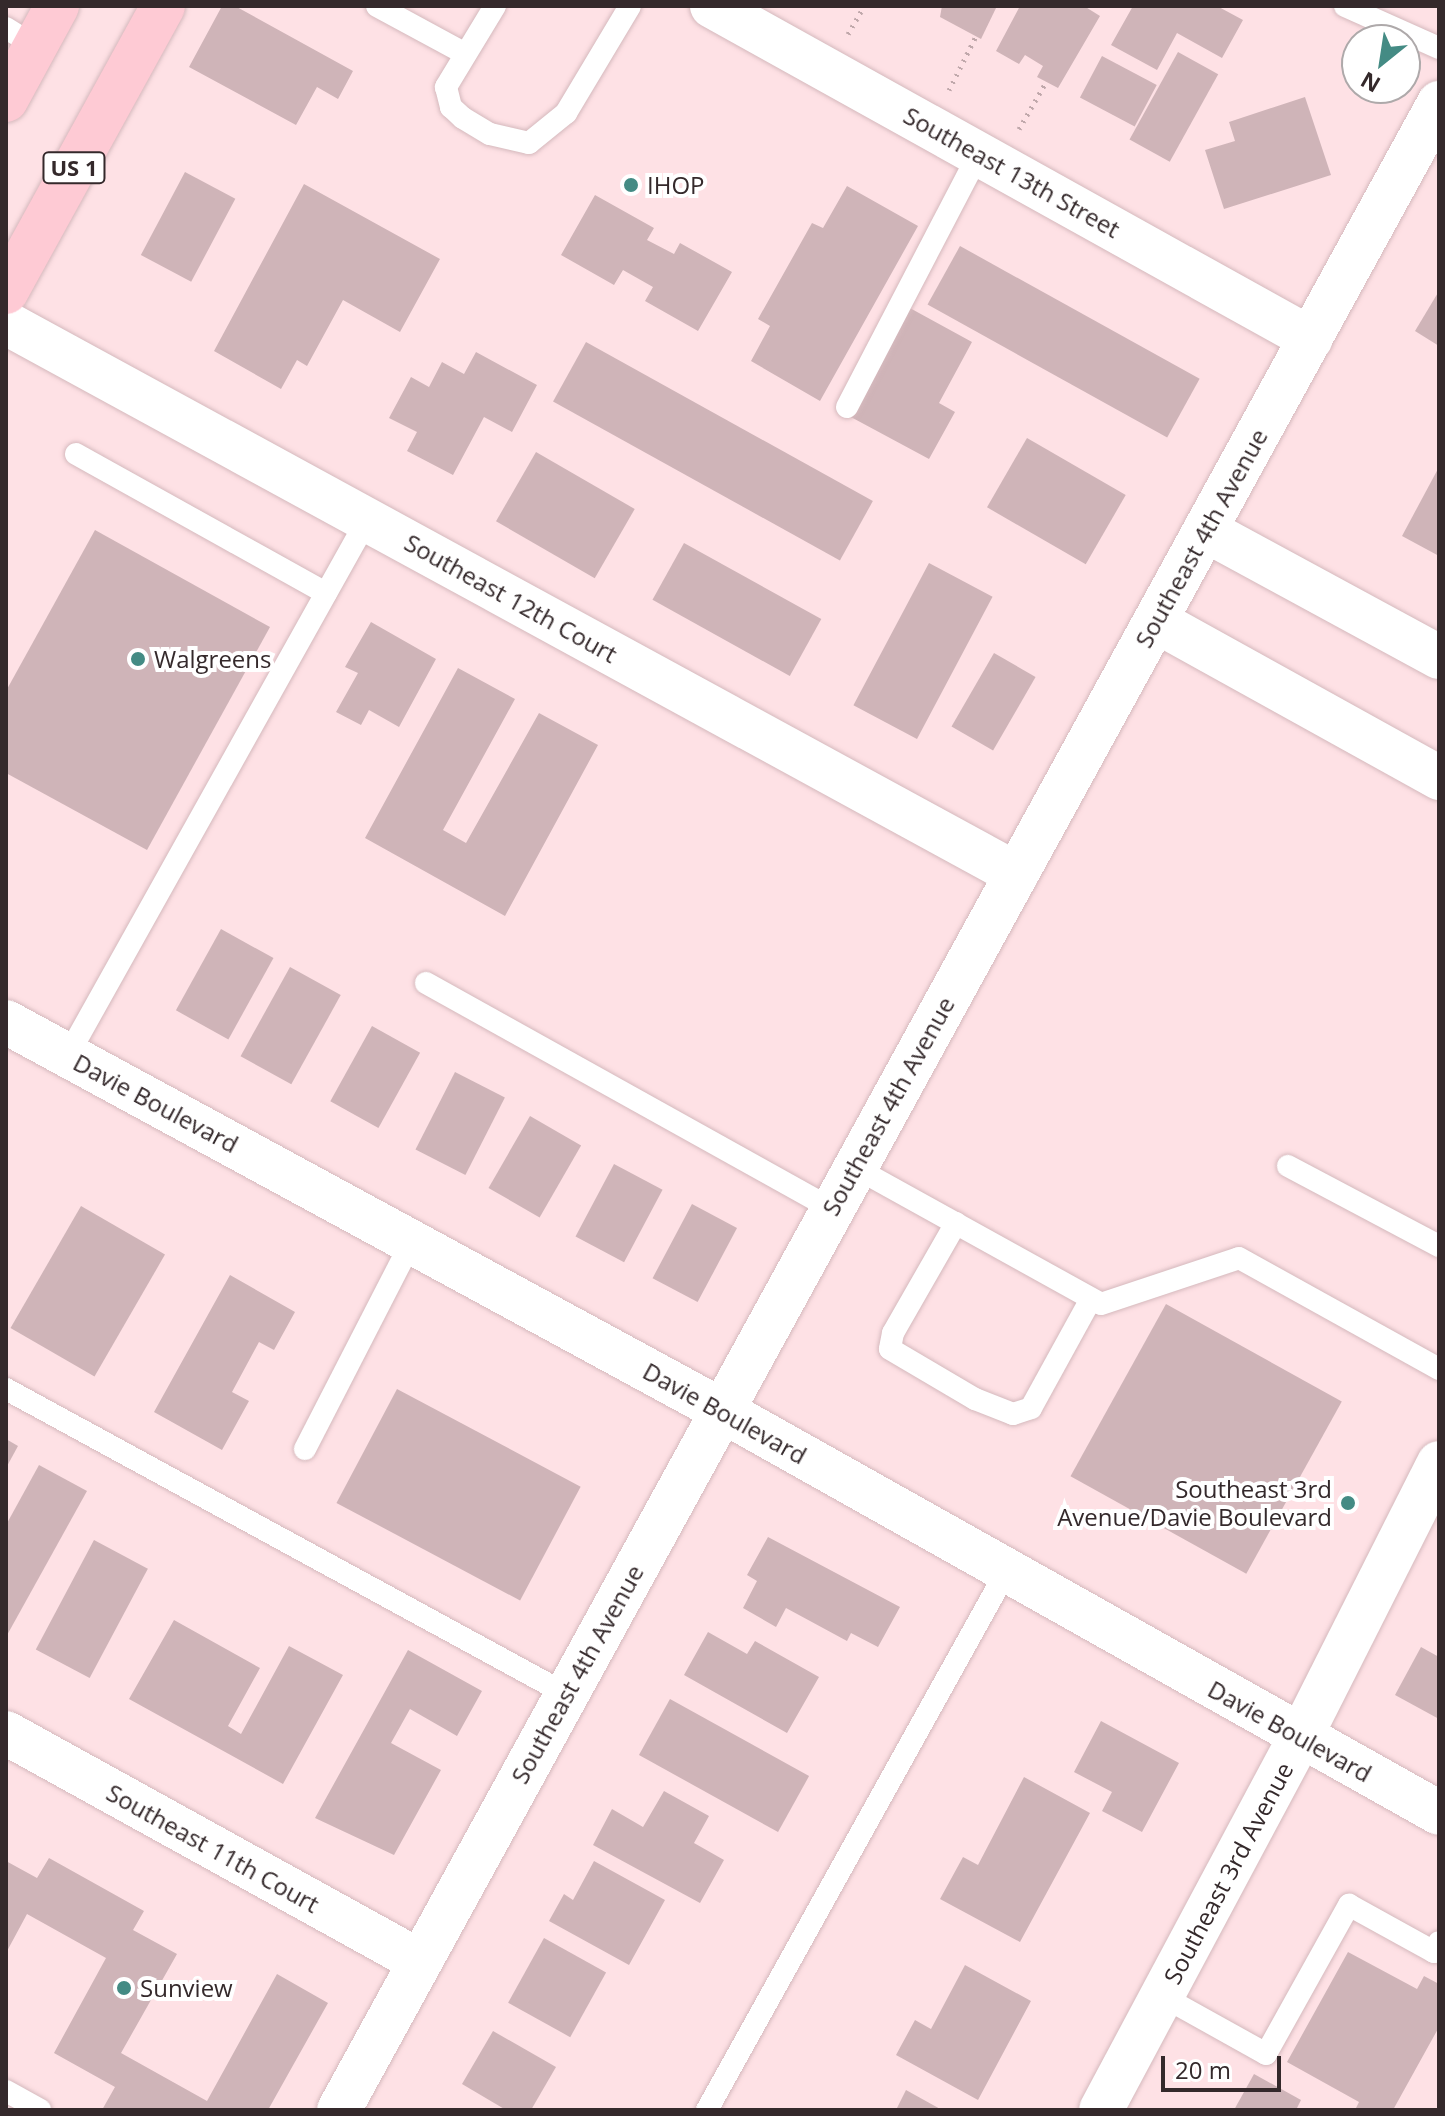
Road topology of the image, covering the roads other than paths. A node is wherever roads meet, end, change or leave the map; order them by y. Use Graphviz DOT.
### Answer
graph roads {
  1 [pos="57,6"];
  2 [pos="163,6"];
  3 [pos="377,6"];
  4 [pos="495,6"];
  5 [pos="630,6"];
  6 [pos="712,6"];
  7 [pos="1345,6"];
  8 [pos="21,37"];
  9 [pos="1439,48"];
  10 [pos="464,53"];
  11 [pos="6,100"];
  12 [pos="1439,103"];
  13 [pos="989,158"];
  14 [pos="6,292"];
  15 [pos="6,323"];
  16 [pos="1311,339"];
  17 [pos="847,407"];
  18 [pos="76,454"];
  19 [pos="367,520"];
  20 [pos="1205,530"];
  21 [pos="326,593"];
  22 [pos="1156,621"];
  23 [pos="1439,657"];
  24 [pos="1439,778"];
  25 [pos="1016,874"];
  26 [pos="426,983"];
  27 [pos="6,1022"];
  28 [pos="68,1055"];
  29 [pos="1288,1166"];
  30 [pos="854,1167"];
  31 [pos="832,1209"];
  32 [pos="956,1223"];
  33 [pos="412,1241"];
  34 [pos="1439,1246"];
  35 [pos="1091,1299"];
  36 [pos="1439,1369"];
  37 [pos="6,1389"];
  38 [pos="721,1410"];
  39 [pos="305,1449"];
  40 [pos="1439,1463"];
  41 [pos="1006,1572"];
  42 [pos="566,1694"];
  43 [pos="6,1733"];
  44 [pos="1300,1738"];
  45 [pos="1439,1813"];
  46 [pos="1439,1942"];
  47 [pos="420,1962"];
  48 [pos="1162,1996"];
  49 [pos="6,2091"];
  50 [pos="40,2110"];
  51 [pos="339,2110"];
  52 [pos="707,2110"];
  53 [pos="1101,2110"];
  1 -- 8 [label="main road"];
  2 -- 14 [label="main road, US 1"];
  3 -- 10 [label="lane"];
  4 -- 10 [label="lane"];
  5 -- 10 [label="lane"];
  6 -- 13 [label="street, Southeast 13th Street"];
  7 -- 9 [label="lane"];
  8 -- 11 [label="main road"];
  12 -- 16 [label="street, Southeast 4th Avenue"];
  13 -- 16 [label="street, Southeast 13th Street"];
  13 -- 17 [label="lane"];
  15 -- 19 [label="street, Southeast 12th Court"];
  16 -- 20 [label="street, Southeast 4th Avenue"];
  18 -- 21 [label="lane"];
  19 -- 21 [label="lane"];
  19 -- 25 [label="street, Southeast 12th Court"];
  20 -- 22 [label="street, Southeast 4th Avenue"];
  20 -- 23 [label="street"];
  21 -- 28 [label="lane"];
  22 -- 24 [label="street"];
  22 -- 25 [label="street, Southeast 4th Avenue"];
  25 -- 30 [label="street, Southeast 4th Avenue"];
  26 -- 31 [label="lane"];
  27 -- 28 [label="street, Davie Boulevard"];
  28 -- 33 [label="street, Davie Boulevard"];
  29 -- 34 [label="lane"];
  30 -- 31 [label="street, Southeast 4th Avenue"];
  30 -- 32 [label="lane"];
  31 -- 38 [label="street, Southeast 4th Avenue"];
  32 -- 35 [label="lane"];
  32 -- 35 [label="lane"];
  33 -- 38 [label="street, Davie Boulevard"];
  33 -- 39 [label="lane"];
  35 -- 36 [label="lane"];
  37 -- 42 [label="lane"];
  38 -- 41 [label="street, Davie Boulevard"];
  38 -- 42 [label="street, Southeast 4th Avenue"];
  40 -- 44 [label="street, Southeast 3rd Avenue"];
  41 -- 44 [label="street, Davie Boulevard"];
  41 -- 52 [label="lane"];
  42 -- 47 [label="street, Southeast 4th Avenue"];
  43 -- 47 [label="street, Southeast 11th Court"];
  44 -- 45 [label="street, Davie Boulevard"];
  44 -- 48 [label="street, Southeast 3rd Avenue"];
  46 -- 48 [label="lane"];
  47 -- 51 [label="street, Southeast 4th Avenue"];
  48 -- 53 [label="street, Southeast 3rd Avenue"];
  49 -- 50 [label="lane"];
}
